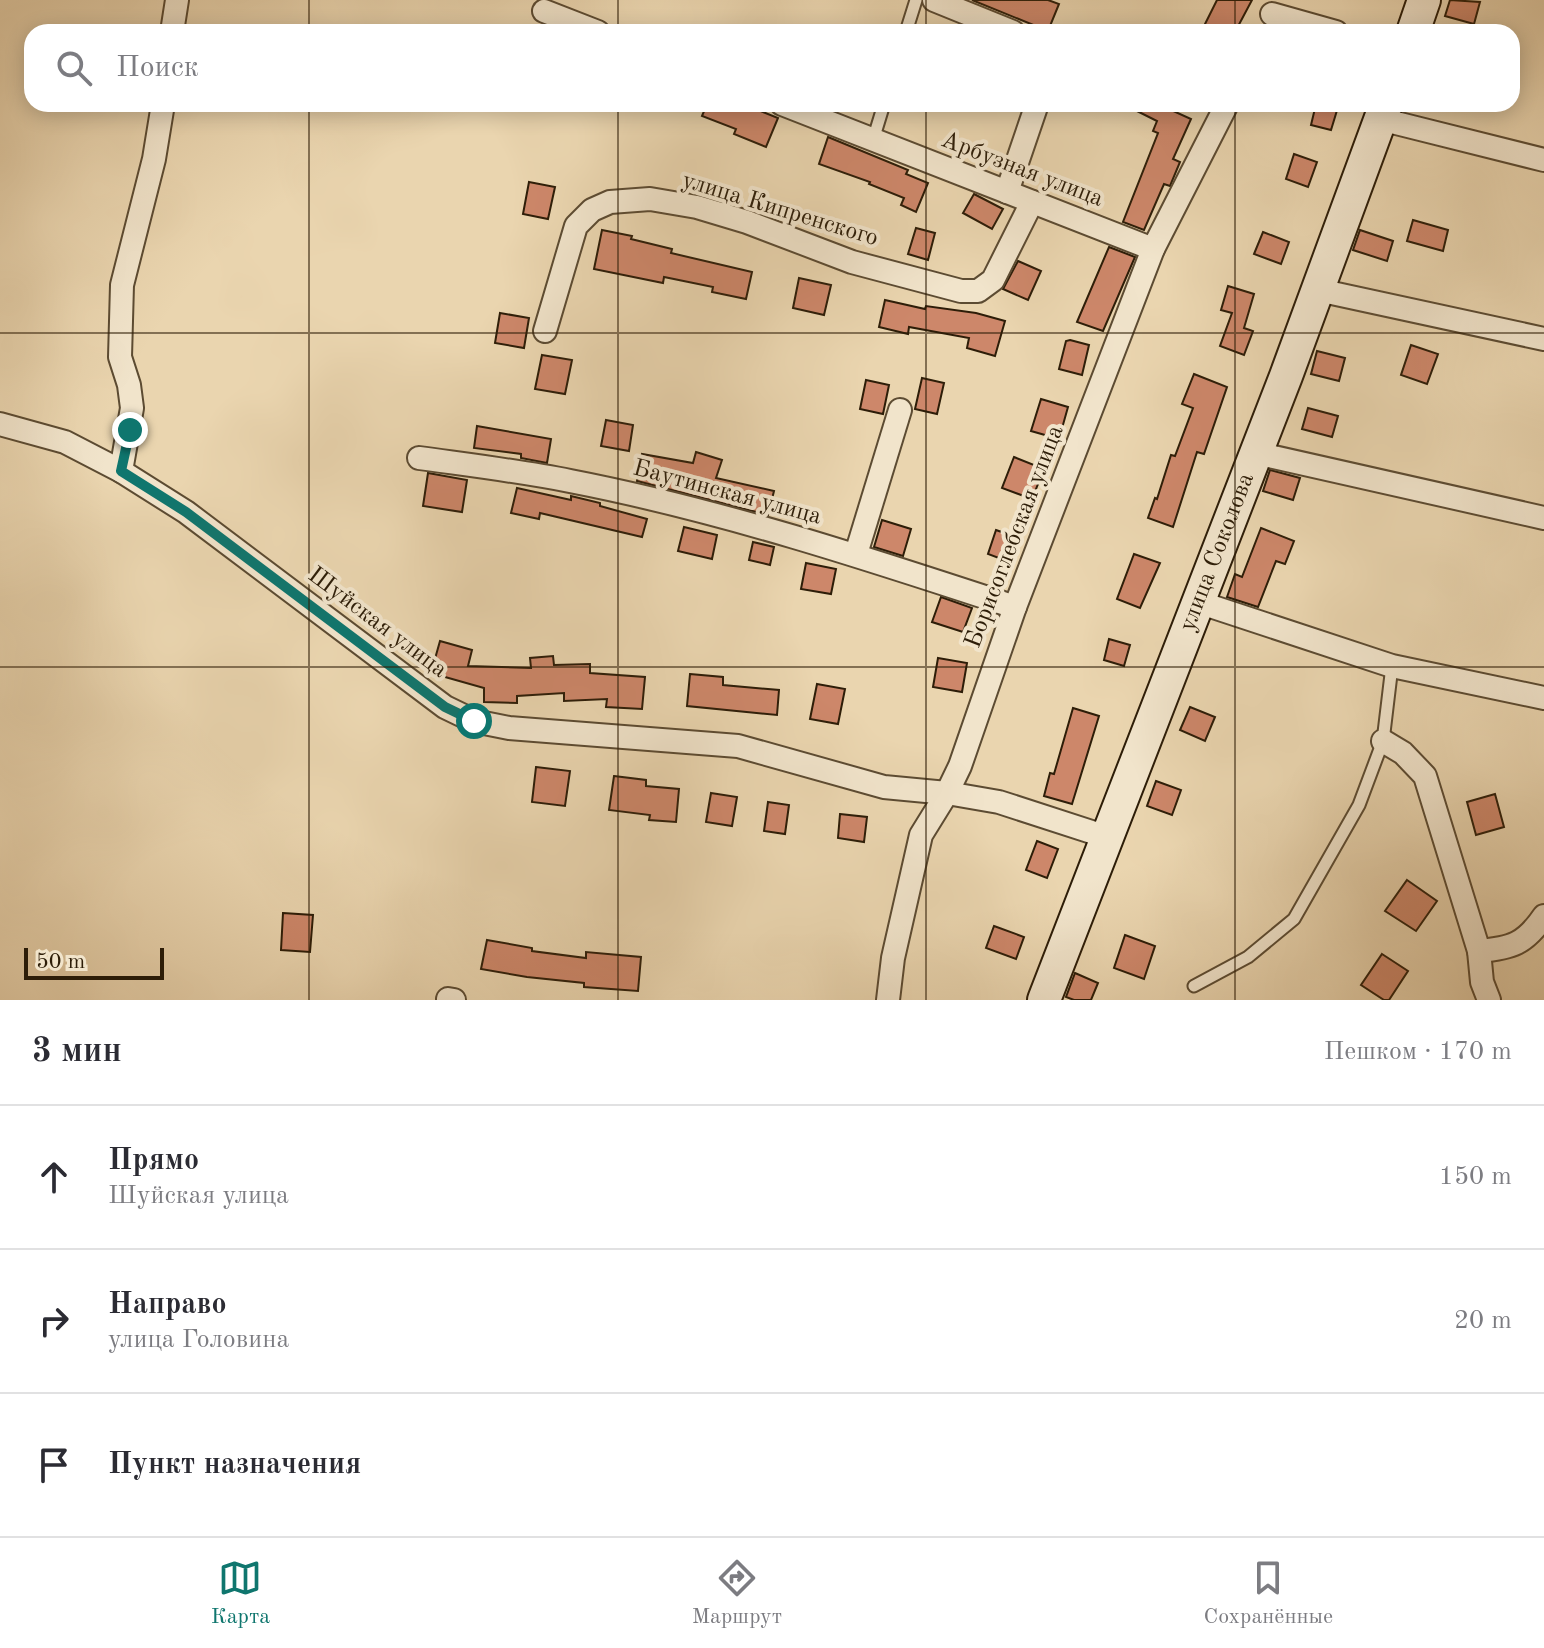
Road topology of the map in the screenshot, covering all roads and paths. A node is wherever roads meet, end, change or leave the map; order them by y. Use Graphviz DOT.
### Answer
graph roads {
  1 [pos="177,0"];
  2 [pos="916,0"];
  3 [pos="934,0"];
  4 [pos="1424,0"];
  5 [pos="544,11"];
  6 [pos="1271,15"];
  7 [pos="173,24"];
  8 [pos="577,24"];
  9 [pos="908,24"];
  10 [pos="993,24"];
  11 [pos="1305,24"];
  12 [pos="1416,24"];
  13 [pos="162,112"];
  14 [pos="802,112"];
  15 [pos="882,112"];
  16 [pos="1034,112"];
  17 [pos="1223,112"];
  18 [pos="1383,112"];
  19 [pos="873,140"];
  20 [pos="1544,160"];
  21 [pos="1007,192"];
  22 [pos="1032,202"];
  23 [pos="1153,249"];
  24 [pos="1318,290"];
  25 [pos="545,331"];
  26 [pos="1544,339"];
  27 [pos="900,410"];
  28 [pos="0,424"];
  29 [pos="1256,453"];
  30 [pos="419,458"];
  31 [pos="121,471"];
  32 [pos="1544,518"];
  33 [pos="856,554"];
  34 [pos="1198,602"];
  35 [pos="1015,607"];
  36 [pos="1392,666"];
  37 [pos="1544,698"];
  38 [pos="1383,741"];
  39 [pos="947,793"];
  40 [pos="1107,837"];
  41 [pos="1544,916"];
  42 [pos="1479,951"];
  43 [pos="1194,986"];
  44 [pos="888,1000"];
  45 [pos="1044,1000"];
  46 [pos="1489,1000"];
  1 -- 7 [label="street"];
  2 -- 9 [label="lane"];
  3 -- 10 [label="street"];
  4 -- 12 [label="main road"];
  5 -- 8 [label="street"];
  6 -- 11 [label="street"];
  13 -- 31 [label="street"];
  14 -- 19 [label="street, Арбузная улица"];
  15 -- 19 [label="lane"];
  16 -- 21 [label="street"];
  17 -- 23 [label="street, Борисоглебская улица"];
  18 -- 20 [label="street"];
  18 -- 24 [label="main road, улица Соколова"];
  19 -- 21 [label="street, Арбузная улица"];
  21 -- 22 [label="street, Арбузная улица"];
  22 -- 23 [label="street, Арбузная улица"];
  22 -- 25 [label="street, улица Кипренского"];
  23 -- 35 [label="street, Борисоглебская улица"];
  24 -- 26 [label="street"];
  24 -- 29 [label="main road, улица Соколова"];
  27 -- 33 [label="street"];
  28 -- 31 [label="street, Шуйская улица"];
  29 -- 32 [label="street"];
  29 -- 34 [label="main road, улица Соколова"];
  30 -- 33 [label="street, Баутинская улица"];
  31 -- 39 [label="street, Шуйская улица"];
  33 -- 35 [label="street, Баутинская улица"];
  34 -- 36 [label="street"];
  34 -- 40 [label="main road, улица Соколова"];
  35 -- 39 [label="street, Борисоглебская улица"];
  36 -- 37 [label="street"];
  36 -- 38 [label="lane"];
  38 -- 42 [label="street"];
  38 -- 43 [label="lane"];
  39 -- 40 [label="street, Шуйская улица"];
  39 -- 44 [label="street, Борисоглебская улица"];
  40 -- 45 [label="main road, улица Соколова"];
  41 -- 42 [label="street"];
  42 -- 46 [label="street"];
}
